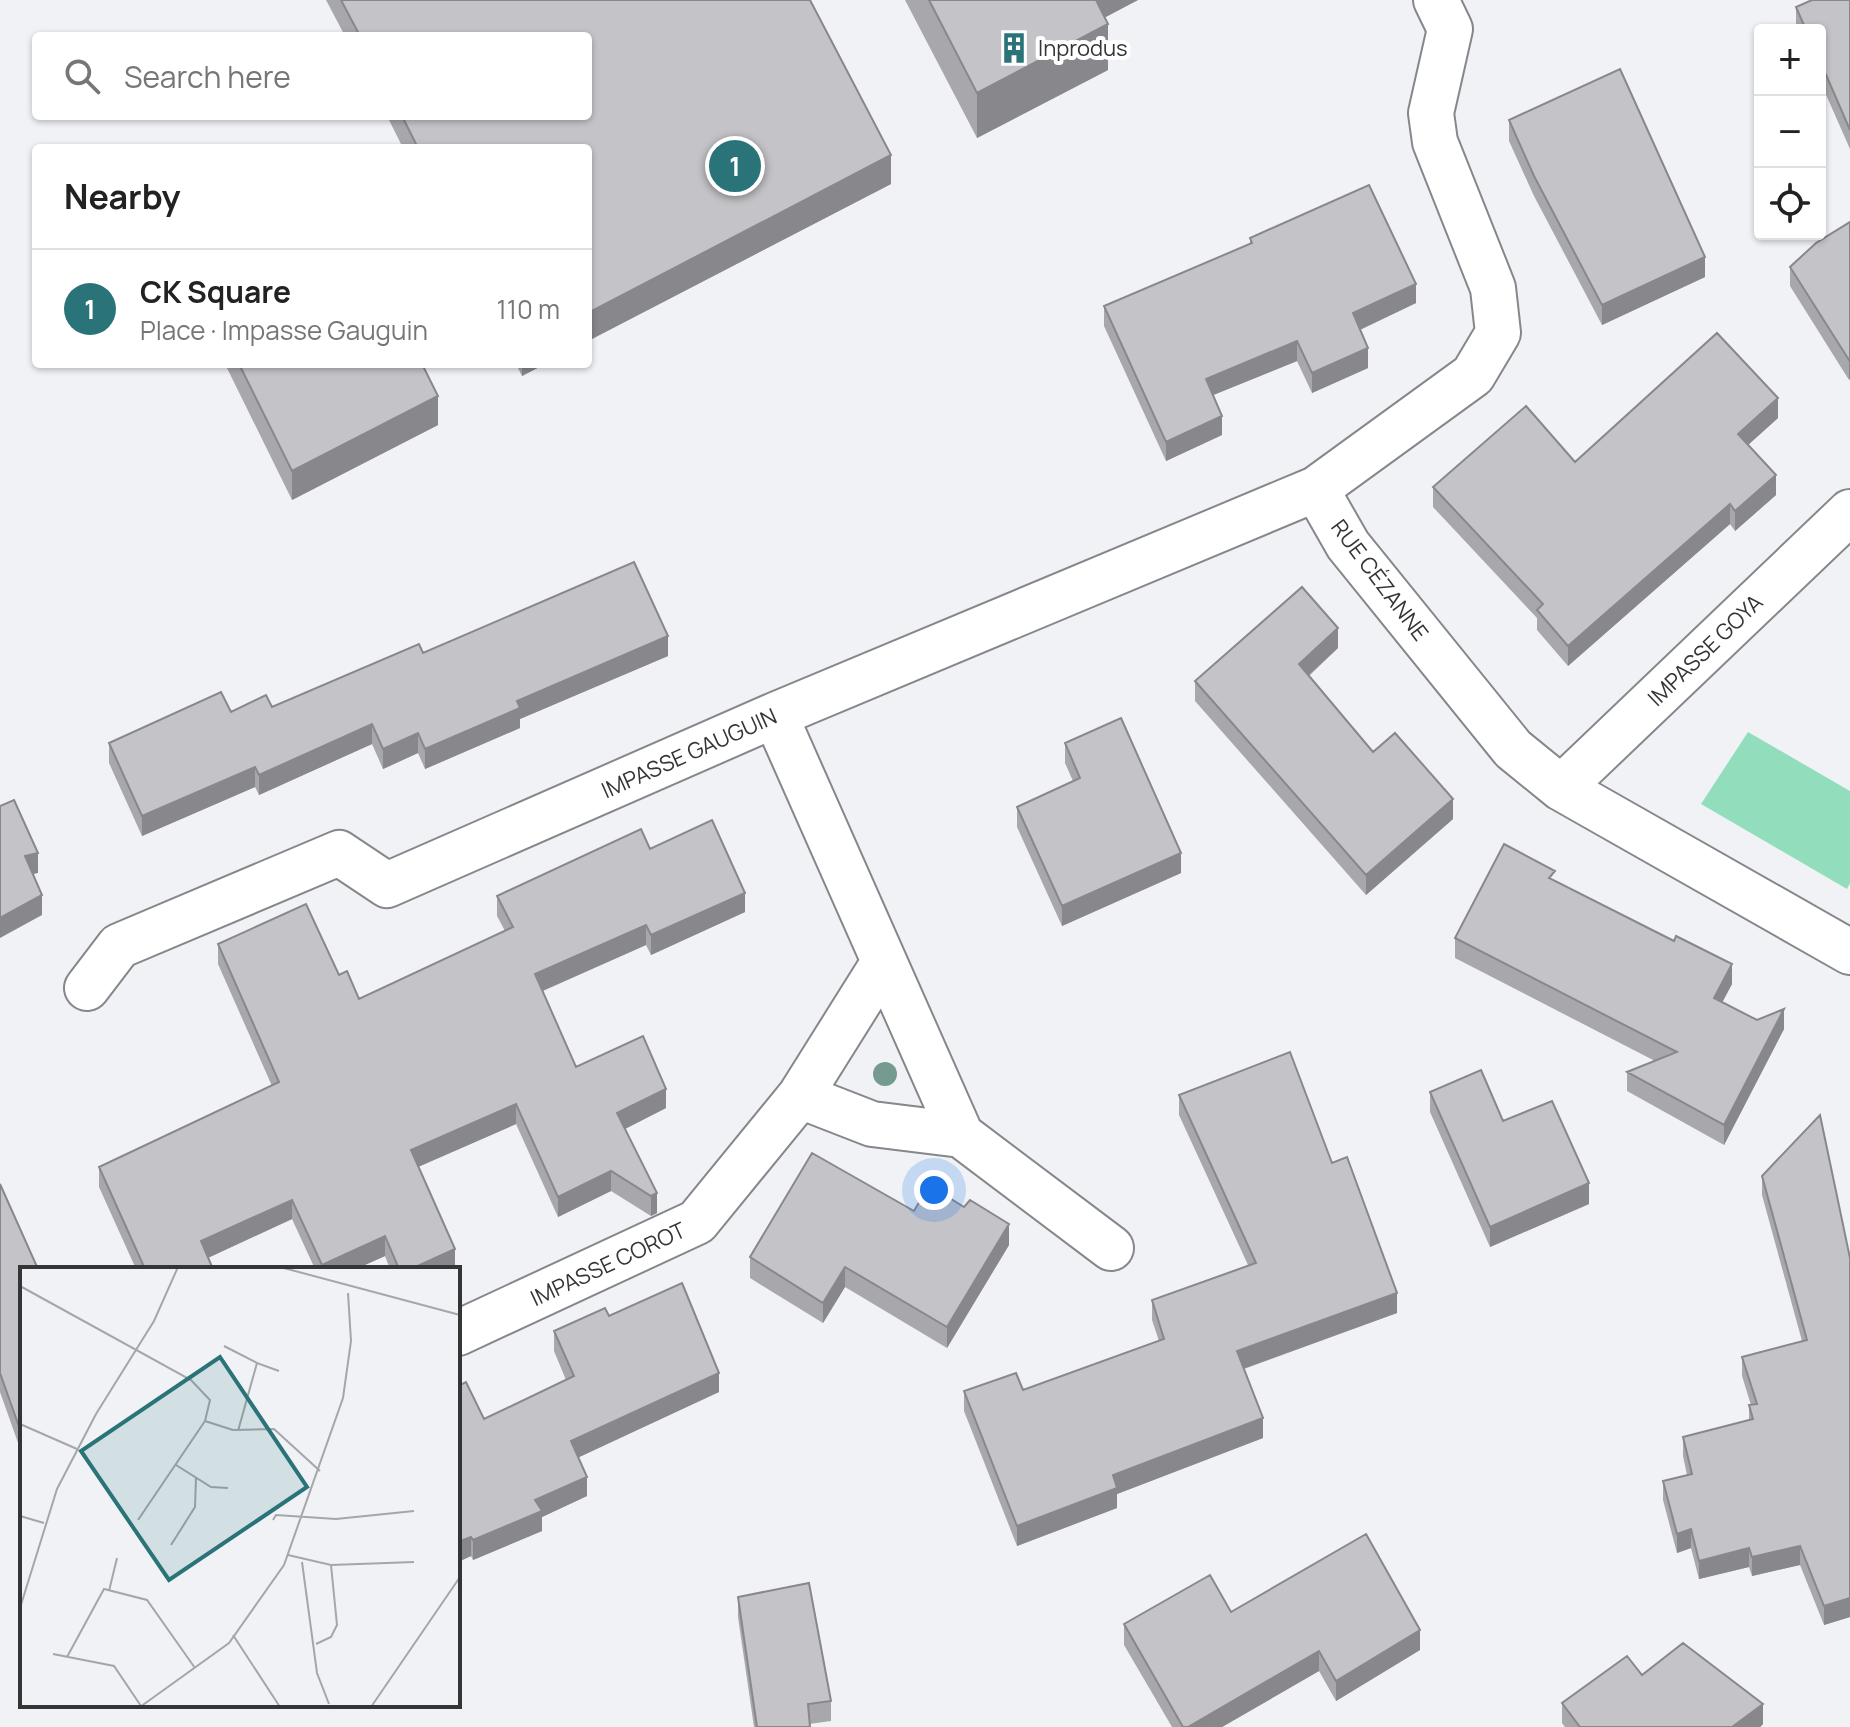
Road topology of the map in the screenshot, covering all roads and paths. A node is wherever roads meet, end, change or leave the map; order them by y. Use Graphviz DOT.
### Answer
graph roads {
  1 [pos="1436,0"];
  2 [pos="1316,489"];
  3 [pos="1850,512"];
  4 [pos="775,715"];
  5 [pos="1561,788"];
  6 [pos="1850,952"];
  7 [pos="884,962"];
  8 [pos="87,988"];
  9 [pos="800,1096"];
  10 [pos="961,1135"];
  11 [pos="1111,1248"];
  12 [pos="460,1332"];
  1 -- 2 [label="street"];
  2 -- 4 [label="street, IMPASSE GAUGUIN"];
  2 -- 5 [label="street, RUE CÉZANNE"];
  3 -- 5 [label="street, IMPASSE GOYA"];
  4 -- 7 [label="street"];
  4 -- 8 [label="street, IMPASSE GAUGUIN"];
  5 -- 6 [label="street, RUE CÉZANNE"];
  7 -- 9 [label="street, IMPASSE COROT"];
  7 -- 10 [label="street"];
  9 -- 10 [label="street"];
  9 -- 12 [label="street, IMPASSE COROT"];
  10 -- 11 [label="street"];
}
